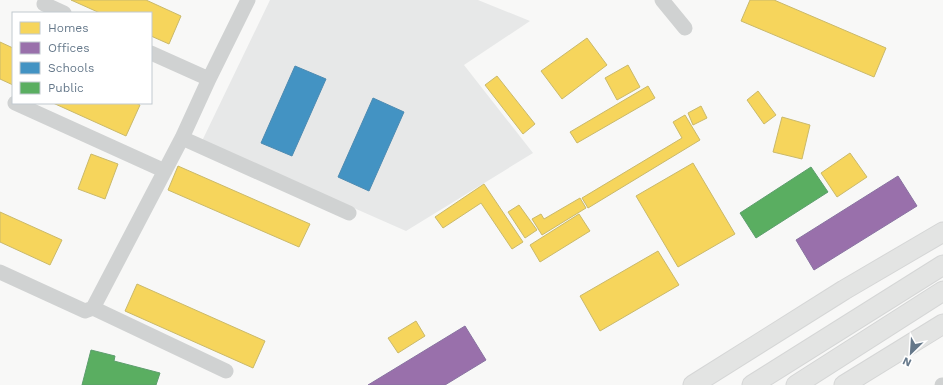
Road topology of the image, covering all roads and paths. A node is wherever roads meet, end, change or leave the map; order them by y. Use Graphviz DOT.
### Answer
graph roads {
  1 [pos="248,0"];
  2 [pos="662,0"];
  3 [pos="44,4"];
  4 [pos="62,12"];
  5 [pos="684,28"];
  6 [pos="152,53"];
  7 [pos="209,79"];
  8 [pos="18,104"];
  9 [pos="182,138"];
  10 [pos="165,171"];
  11 [pos="349,213"];
  12 [pos="943,232"];
  13 [pos="943,265"];
  14 [pos="0,272"];
  15 [pos="943,291"];
  16 [pos="93,308"];
  17 [pos="943,324"];
  18 [pos="226,371"];
  19 [pos="693,385"];
  20 [pos="752,385"];
  21 [pos="796,385"];
  22 [pos="844,385"];
  1 -- 7 [label="street"];
  2 -- 5 [label="street"];
  3 -- 4 [label="street"];
  6 -- 7 [label="street"];
  7 -- 9 [label="street"];
  8 -- 10 [label="street"];
  9 -- 10 [label="street"];
  9 -- 11 [label="street"];
  10 -- 16 [label="street"];
  12 -- 19 [label="main road"];
  13 -- 20 [label="main road"];
  14 -- 16 [label="street"];
  15 -- 21 [label="main road"];
  16 -- 18 [label="street"];
  17 -- 22 [label="main road"];
}
